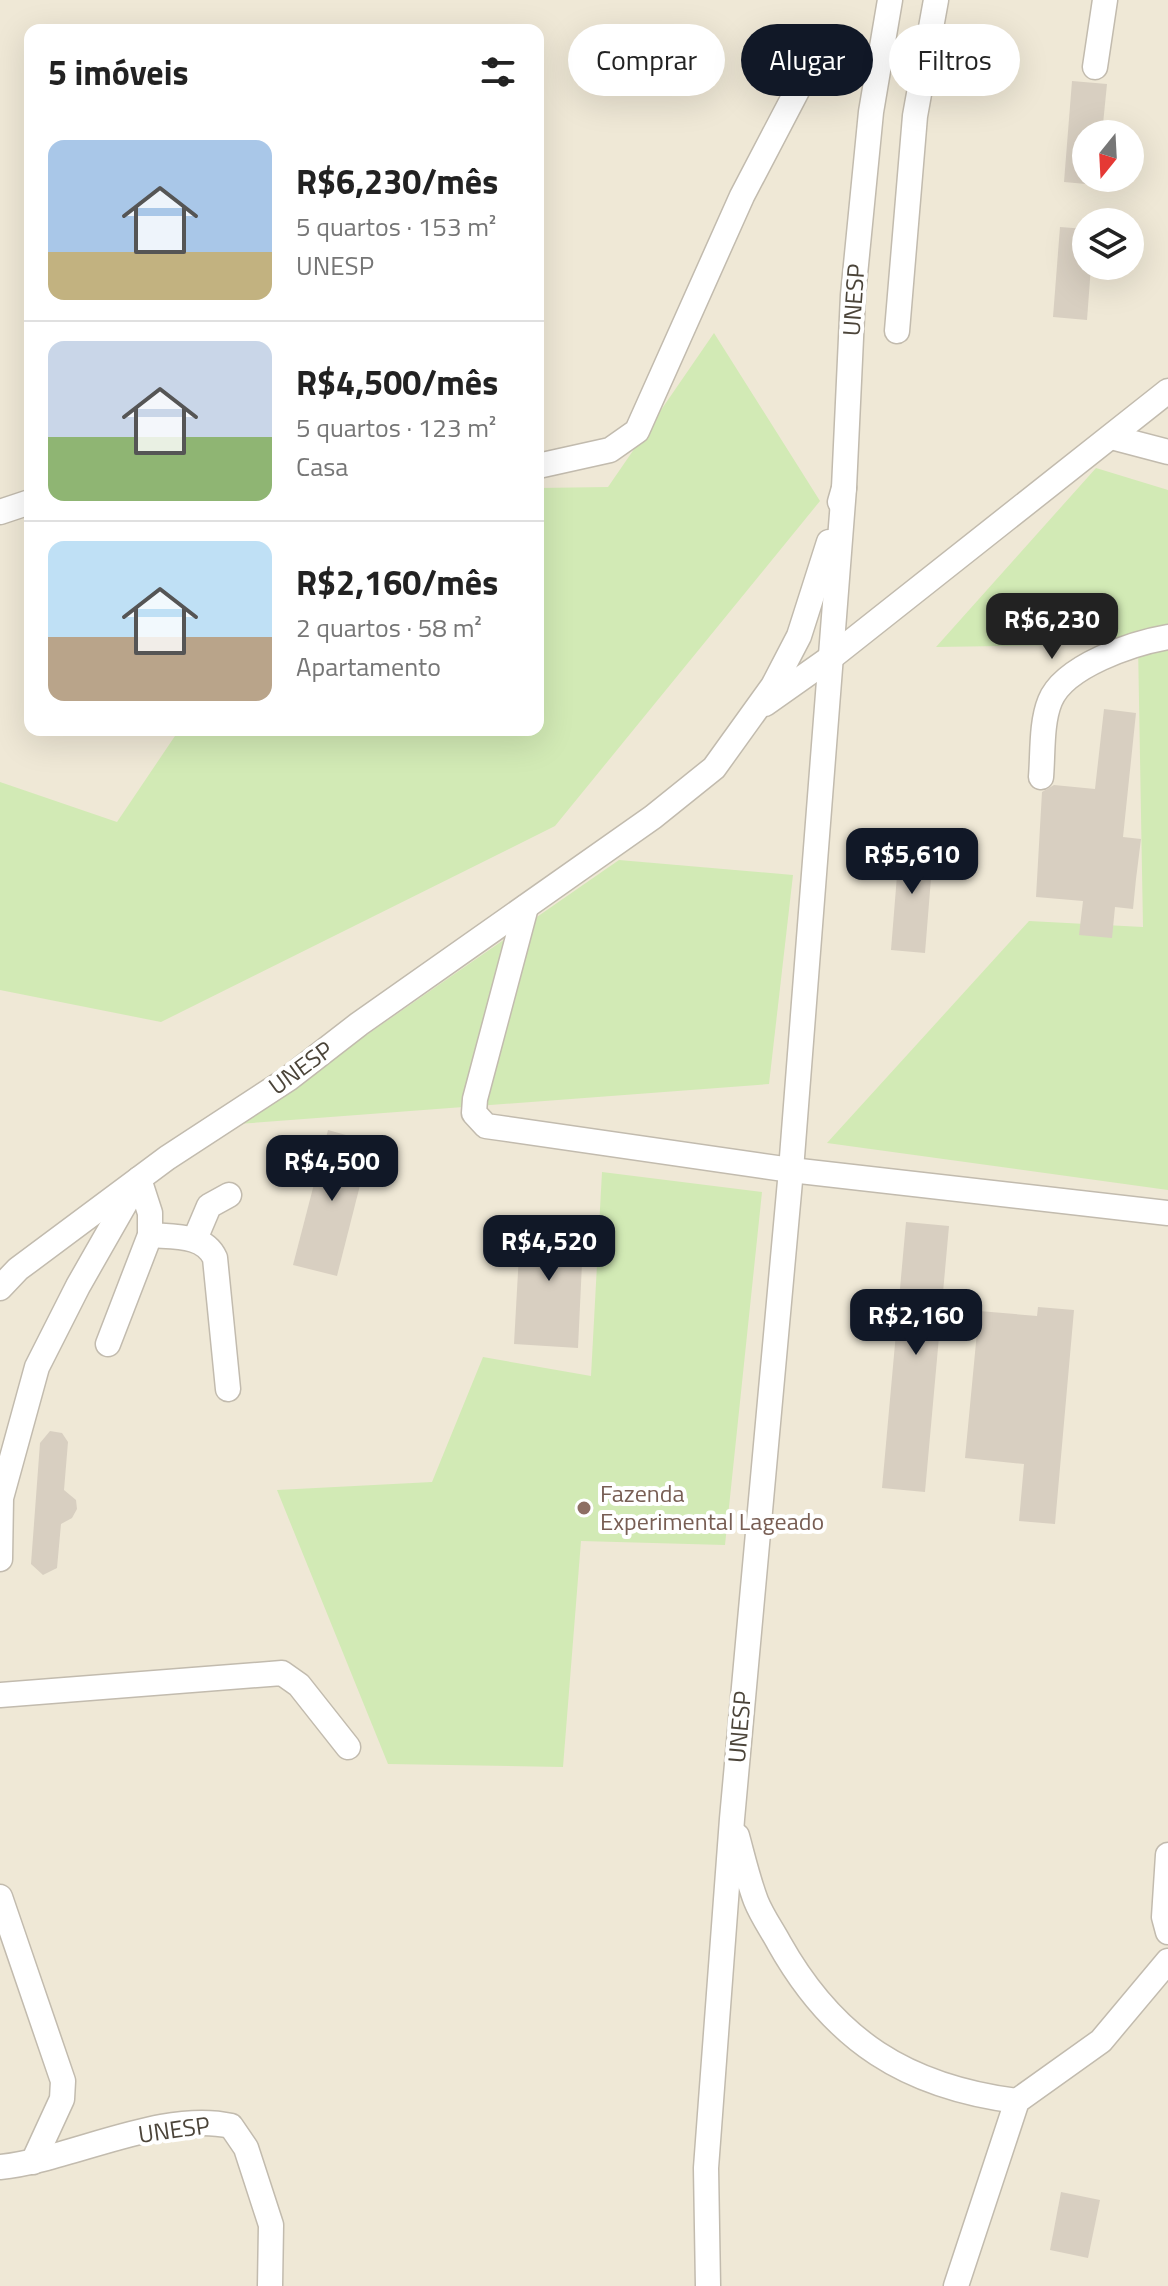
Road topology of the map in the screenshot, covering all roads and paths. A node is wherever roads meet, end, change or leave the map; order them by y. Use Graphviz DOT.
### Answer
graph roads {
  1 [pos="890,0"];
  2 [pos="936,0"];
  3 [pos="1105,0"];
  4 [pos="1095,67"];
  5 [pos="794,96"];
  6 [pos="871,112"];
  7 [pos="915,116"];
  8 [pos="897,331"];
  9 [pos="1168,391"];
  10 [pos="1111,437"];
  11 [pos="1168,452"];
  12 [pos="544,465"];
  13 [pos="844,488"];
  14 [pos="24,504"];
  15 [pos="0,512"];
  16 [pos="1168,637"];
  17 [pos="833,656"];
  18 [pos="754,712"];
  19 [pos="1041,777"];
  20 [pos="526,907"];
  21 [pos="791,1170"];
  22 [pos="139,1179"];
  23 [pos="229,1195"];
  24 [pos="1168,1213"];
  25 [pos="150,1235"];
  26 [pos="195,1239"];
  27 [pos="0,1288"];
  28 [pos="108,1344"];
  29 [pos="228,1389"];
  30 [pos="0,1559"];
  31 [pos="0,1695"];
  32 [pos="348,1747"];
  33 [pos="732,1819"];
  34 [pos="1168,1855"];
  35 [pos="0,1897"];
  36 [pos="1168,1932"];
  37 [pos="1168,1961"];
  38 [pos="1017,2101"];
  39 [pos="33,2162"];
  40 [pos="0,2167"];
  41 [pos="270,2286"];
  42 [pos="708,2286"];
  43 [pos="956,2286"];
  1 -- 6 [label="street, UNESP"];
  2 -- 7 [label="street, UNESP"];
  3 -- 4 [label="street"];
  5 -- 12 [label="street"];
  6 -- 7 [label="street"];
  6 -- 13 [label="street, UNESP"];
  7 -- 8 [label="street, UNESP"];
  9 -- 10 [label="street, UNESP"];
  10 -- 11 [label="street"];
  10 -- 17 [label="street, UNESP"];
  13 -- 17 [label="street, UNESP"];
  13 -- 18 [label="street, UNESP"];
  14 -- 15 [label="street"];
  16 -- 19 [label="street"];
  17 -- 18 [label="street, UNESP"];
  17 -- 21 [label="street, UNESP"];
  18 -- 20 [label="street, UNESP"];
  20 -- 21 [label="street"];
  20 -- 22 [label="street, UNESP"];
  21 -- 24 [label="street"];
  21 -- 33 [label="street, UNESP"];
  22 -- 25 [label="street"];
  22 -- 27 [label="street, UNESP"];
  22 -- 30 [label="street"];
  23 -- 26 [label="street"];
  25 -- 26 [label="street"];
  25 -- 28 [label="street"];
  26 -- 29 [label="street"];
  31 -- 32 [label="street"];
  33 -- 38 [label="street"];
  33 -- 42 [label="street, UNESP"];
  34 -- 36 [label="street"];
  35 -- 39 [label="street"];
  37 -- 38 [label="street"];
  38 -- 43 [label="street"];
  39 -- 40 [label="street, UNESP"];
  39 -- 41 [label="street, UNESP"];
}
